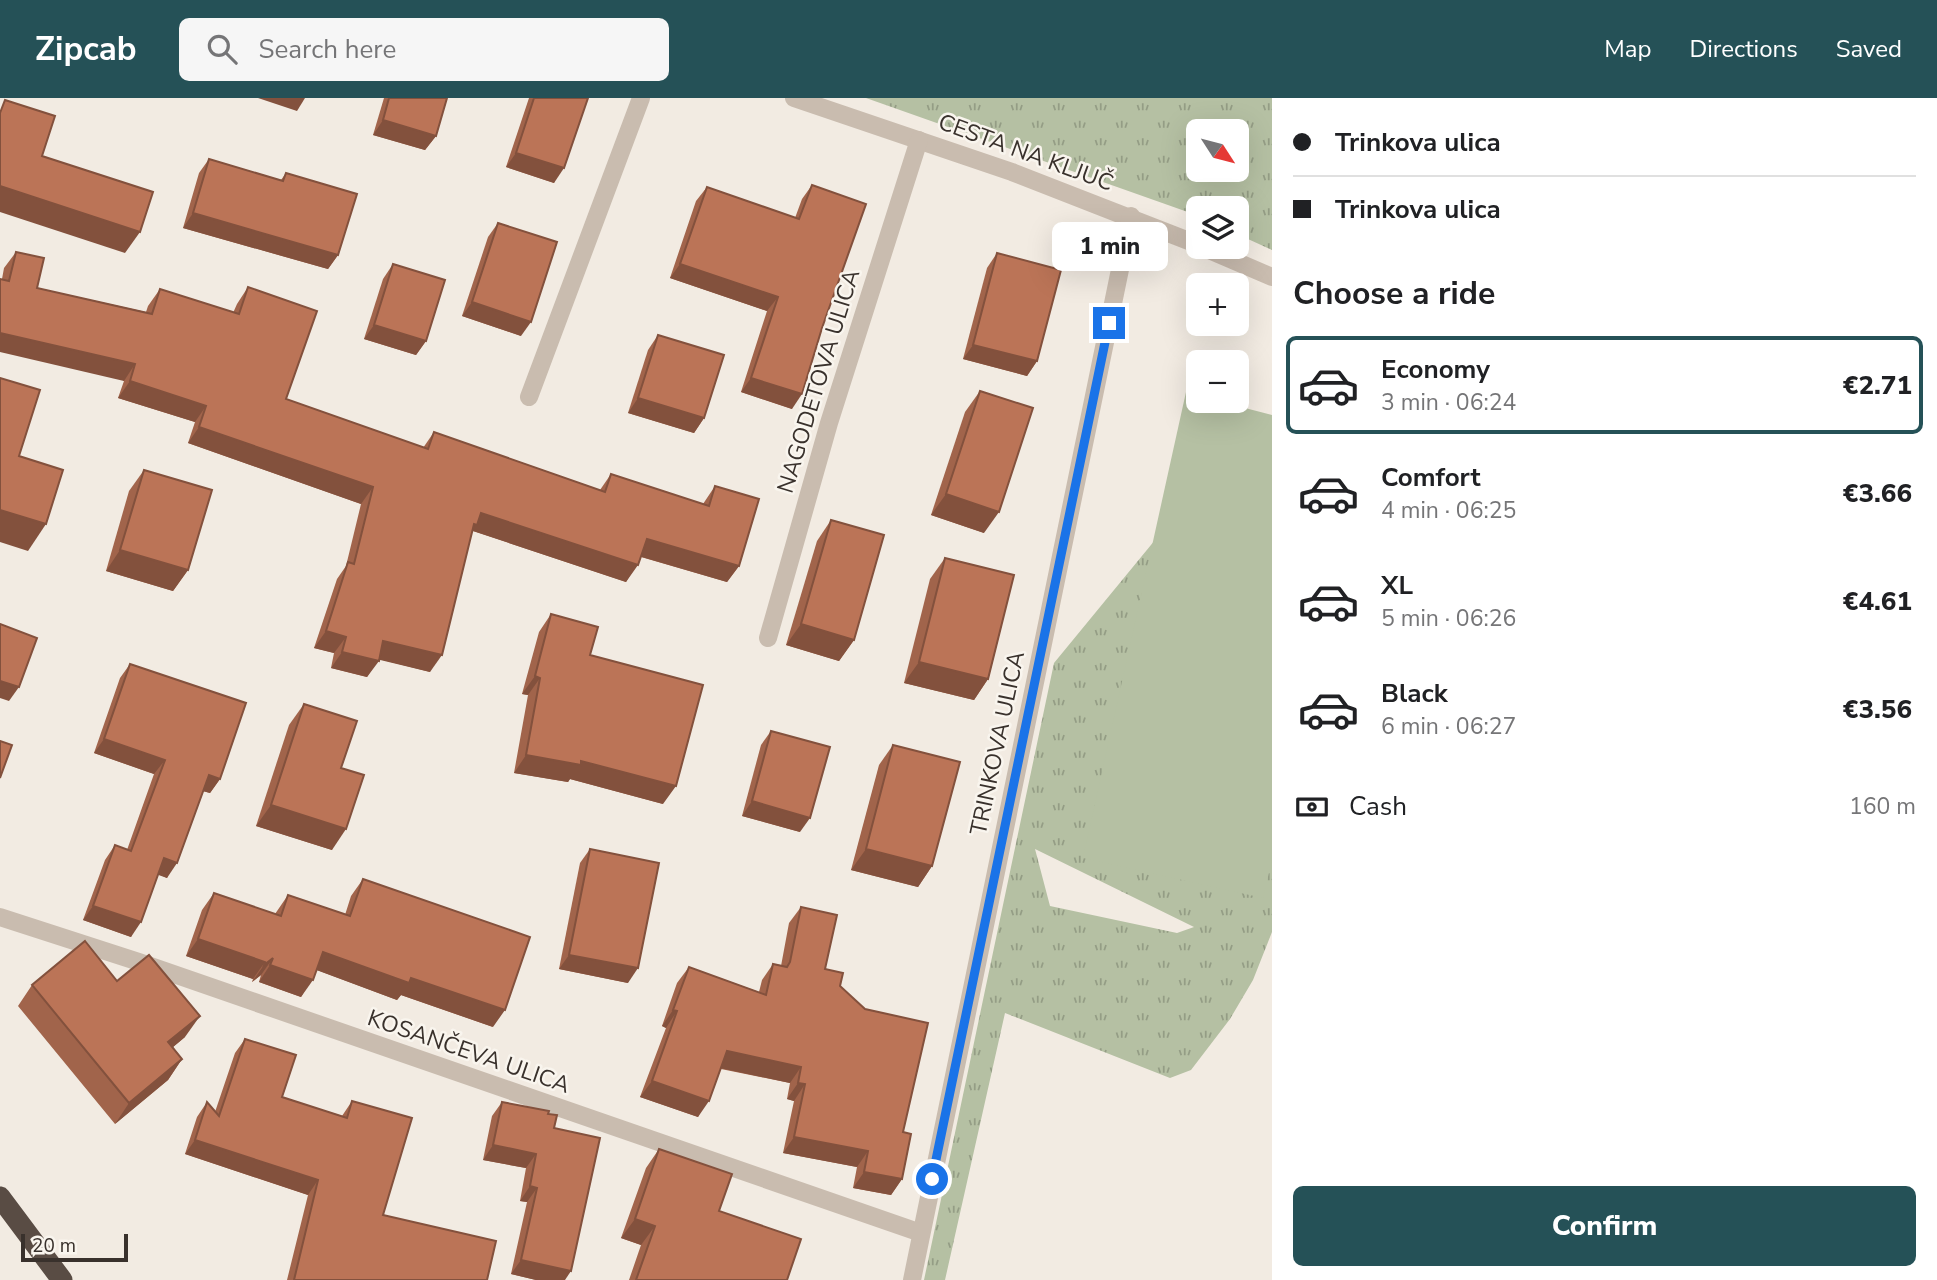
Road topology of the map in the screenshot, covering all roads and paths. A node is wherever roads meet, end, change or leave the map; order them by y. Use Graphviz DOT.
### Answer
graph roads {
  1 [pos="641,98"];
  2 [pos="794,98"];
  3 [pos="919,140"];
  4 [pos="1131,216"];
  5 [pos="1186,240"];
  6 [pos="1231,259"];
  7 [pos="1272,277"];
  8 [pos="529,397"];
  9 [pos="768,638"];
  10 [pos="0,917"];
  11 [pos="0,1196"];
  12 [pos="921,1233"];
  13 [pos="62,1280"];
  14 [pos="912,1280"];
  1 -- 8 [label="street"];
  2 -- 3 [label="street, CESTA NA KLJUČ"];
  3 -- 4 [label="street, CESTA NA KLJUČ"];
  3 -- 9 [label="street, NAGODETOVA ULICA"];
  4 -- 5 [label="street, CESTA NA KLJUČ"];
  4 -- 12 [label="street, TRINKOVA ULICA"];
  6 -- 7 [label="street, CESTA NA KLJUČ"];
  10 -- 12 [label="street, KOSANČEVA ULICA"];
  11 -- 13 [label="highway"];
  12 -- 14 [label="street, TRINKOVA ULICA"];
}
